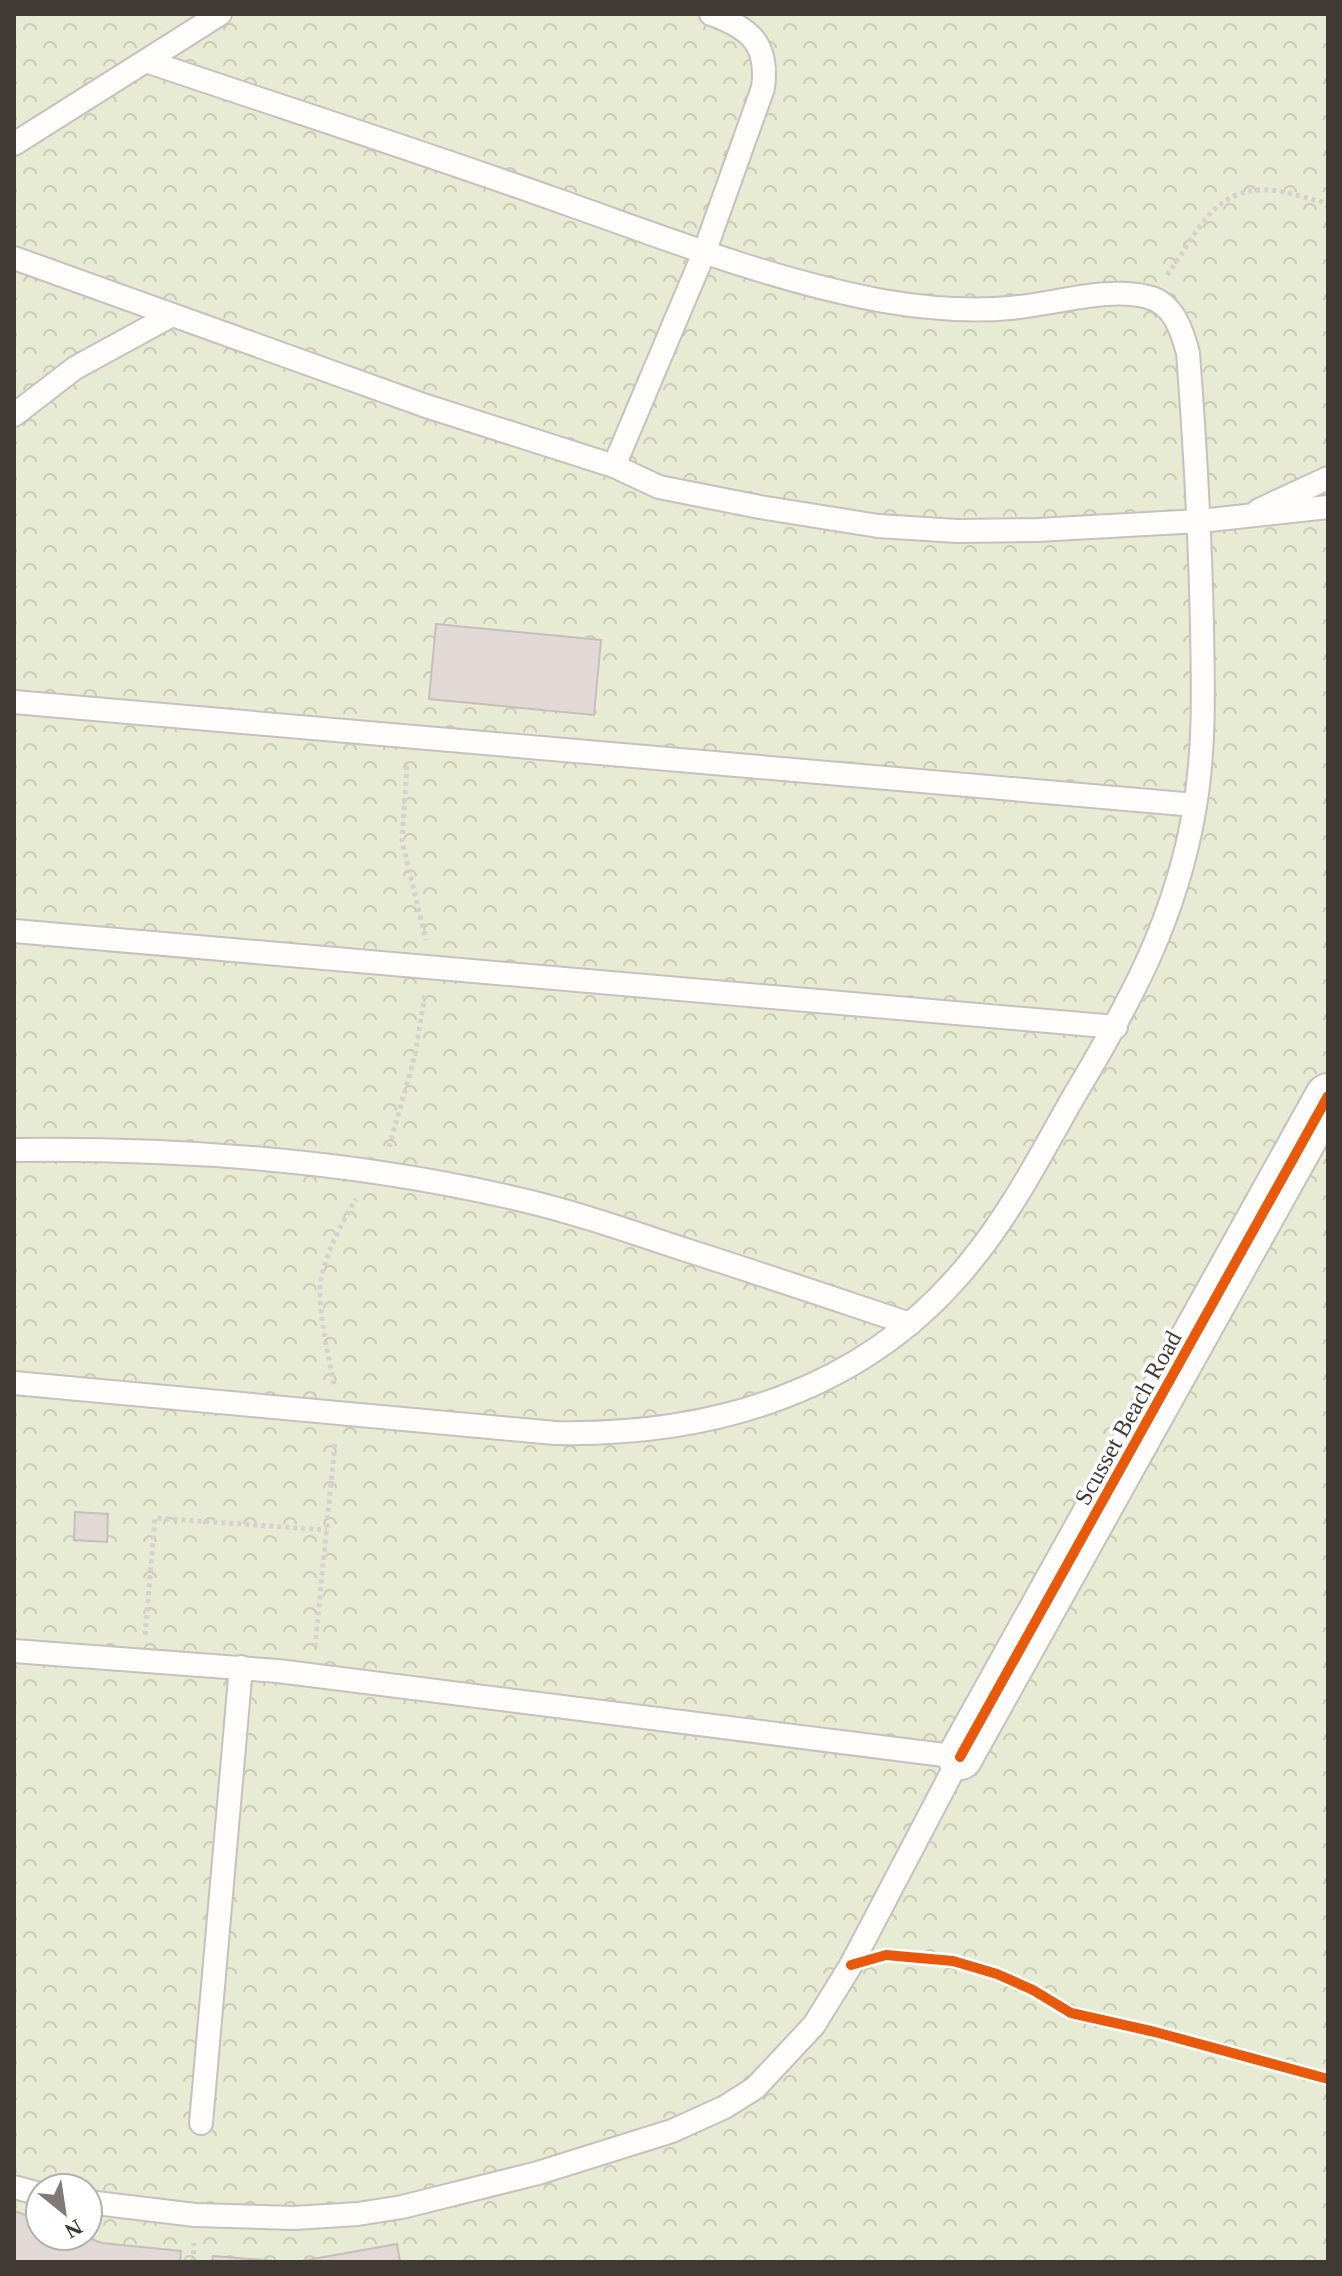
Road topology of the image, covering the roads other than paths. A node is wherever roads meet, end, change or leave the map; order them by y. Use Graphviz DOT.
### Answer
graph roads {
  1 [pos="220,14"];
  2 [pos="711,14"];
  3 [pos="146,61"];
  4 [pos="14,144"];
  5 [pos="704,253"];
  6 [pos="14,258"];
  7 [pos="172,315"];
  8 [pos="14,415"];
  9 [pos="614,466"];
  10 [pos="1328,478"];
  11 [pos="1328,507"];
  12 [pos="1243,517"];
  13 [pos="1200,521"];
  14 [pos="14,702"];
  15 [pos="1195,805"];
  16 [pos="14,931"];
  17 [pos="1116,1027"];
  18 [pos="1328,1096"];
  19 [pos="14,1150"];
  20 [pos="910,1324"];
  21 [pos="14,1383"];
  22 [pos="14,1651"];
  23 [pos="241,1667"];
  24 [pos="960,1757"];
  25 [pos="201,2123"];
  26 [pos="104,2204"];
  1 -- 3 [label="lane"];
  2 -- 5 [label="lane"];
  3 -- 4 [label="lane"];
  3 -- 5 [label="lane"];
  5 -- 9 [label="lane"];
  5 -- 13 [label="lane"];
  6 -- 7 [label="lane"];
  7 -- 8 [label="lane"];
  7 -- 9 [label="lane"];
  9 -- 13 [label="lane"];
  10 -- 12 [label="lane"];
  11 -- 12 [label="lane"];
  12 -- 13 [label="lane"];
  13 -- 15 [label="lane"];
  14 -- 15 [label="lane"];
  15 -- 17 [label="lane"];
  16 -- 17 [label="lane"];
  17 -- 20 [label="lane"];
  18 -- 24 [label="street, Scusset Beach Road"];
  19 -- 20 [label="lane"];
  20 -- 21 [label="lane"];
  22 -- 23 [label="lane"];
  23 -- 24 [label="lane"];
  23 -- 25 [label="lane"];
  24 -- 26 [label="lane"];
}
